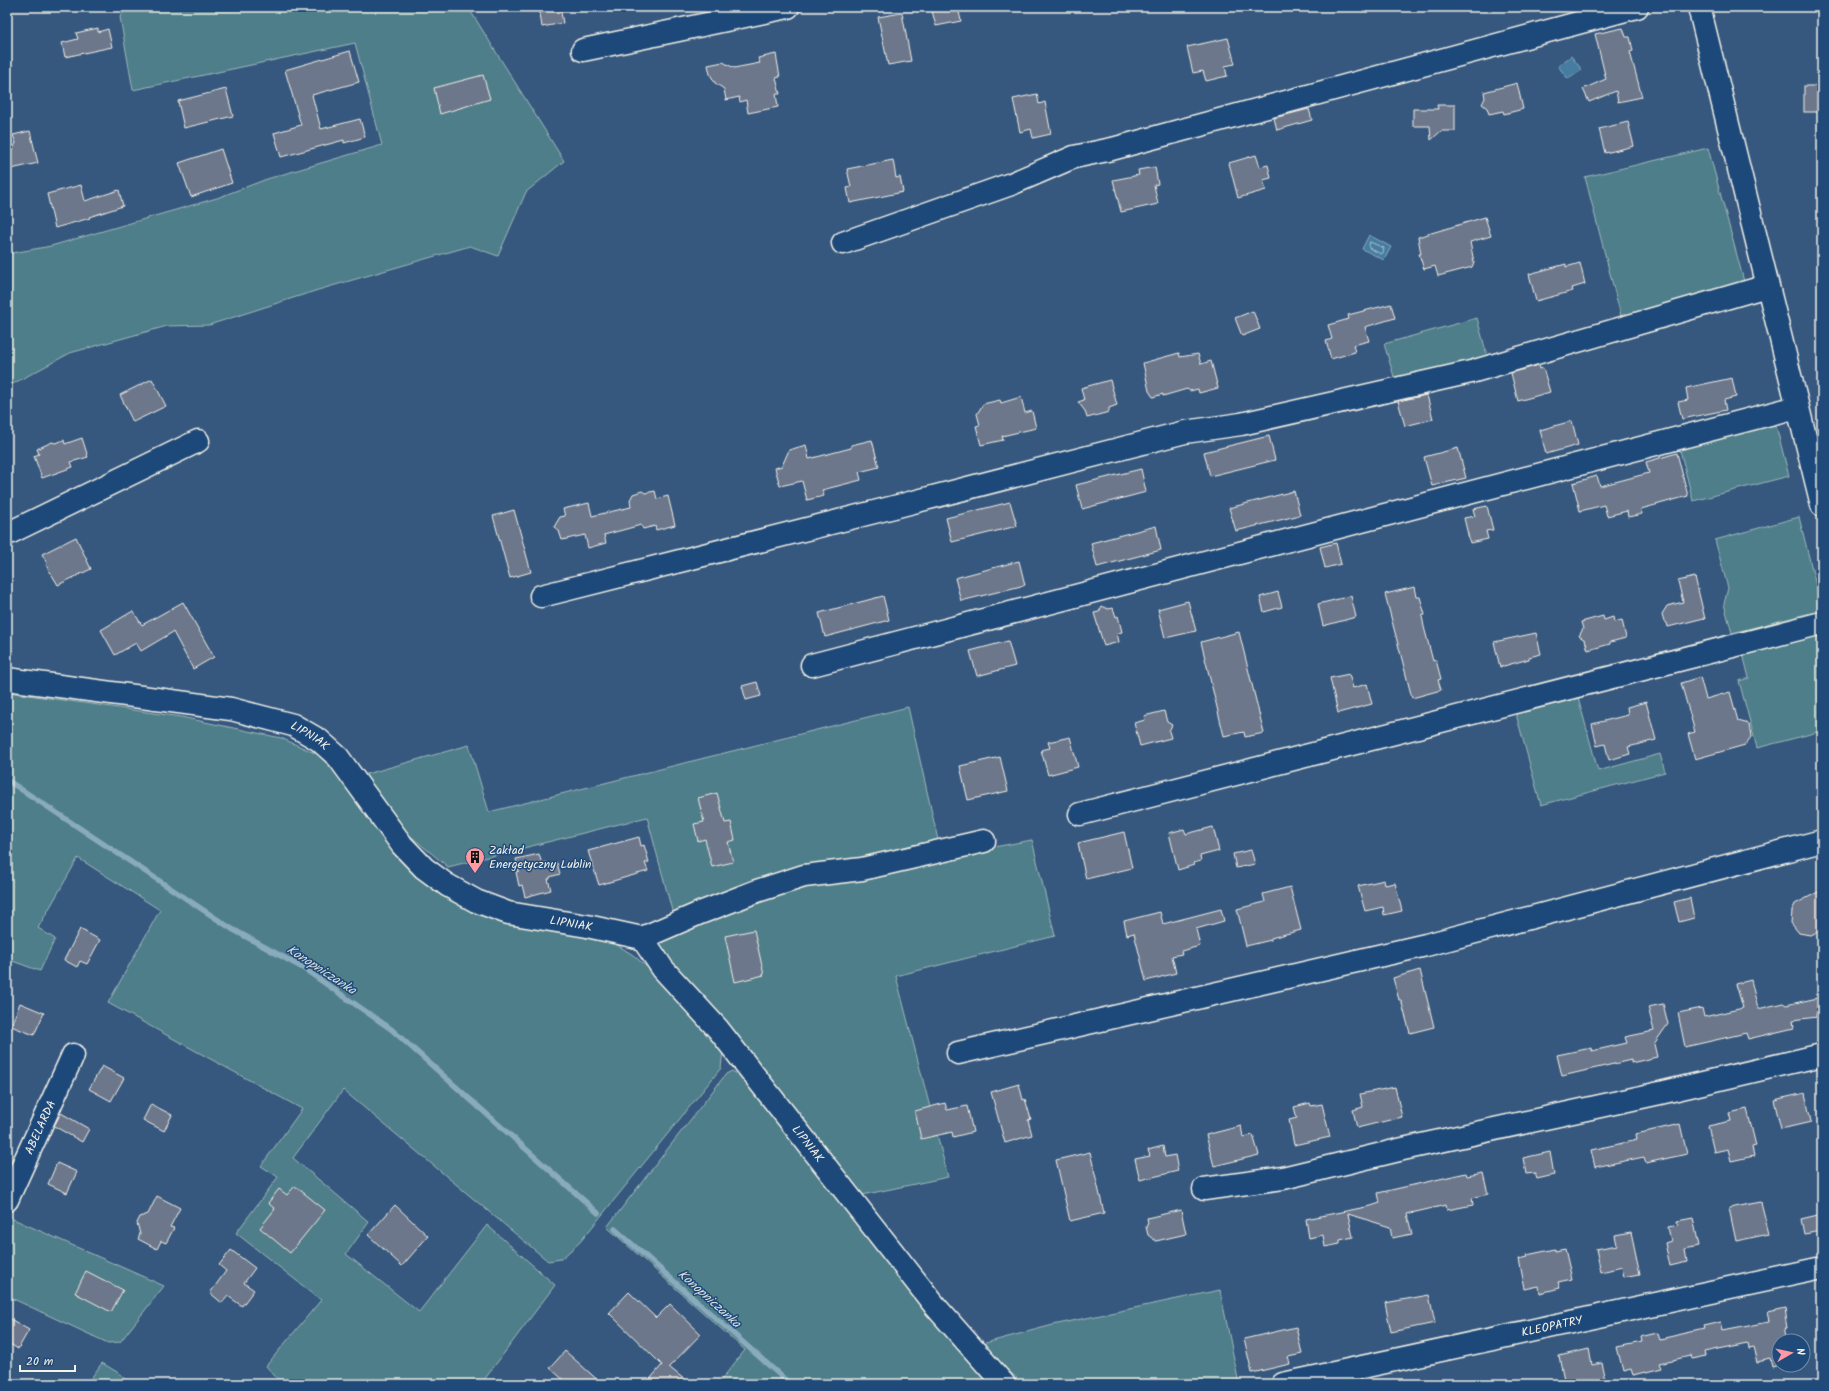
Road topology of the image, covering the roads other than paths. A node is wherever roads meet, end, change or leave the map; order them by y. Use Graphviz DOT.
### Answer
graph roads {
  1 [pos="788,7"];
  2 [pos="1637,7"];
  3 [pos="1699,7"];
  4 [pos="583,50"];
  5 [pos="843,243"];
  6 [pos="1767,286"];
  7 [pos="1797,407"];
  8 [pos="198,441"];
  9 [pos="1822,505"];
  10 [pos="7,534"];
  11 [pos="541,596"];
  12 [pos="1822,623"];
  13 [pos="812,665"];
  14 [pos="7,679"];
  15 [pos="1080,814"];
  16 [pos="984,841"];
  17 [pos="1822,841"];
  18 [pos="642,938"];
  19 [pos="958,1053"];
  20 [pos="1822,1054"];
  21 [pos="73,1055"];
  22 [pos="1204,1189"];
  23 [pos="7,1200"];
  24 [pos="1822,1268"];
  25 [pos="1004,1384"];
  26 [pos="1283,1384"];
  1 -- 4 [label="street"];
  2 -- 5 [label="street"];
  3 -- 6 [label="street"];
  6 -- 7 [label="street"];
  6 -- 11 [label="street"];
  7 -- 9 [label="street"];
  7 -- 13 [label="street"];
  8 -- 10 [label="street"];
  12 -- 15 [label="street"];
  14 -- 18 [label="street, LIPNIAK"];
  16 -- 18 [label="street"];
  17 -- 19 [label="street"];
  18 -- 25 [label="street, LIPNIAK"];
  20 -- 22 [label="street"];
  21 -- 23 [label="street, ABELARDA"];
  24 -- 26 [label="street, KLEOPATRY"];
}
